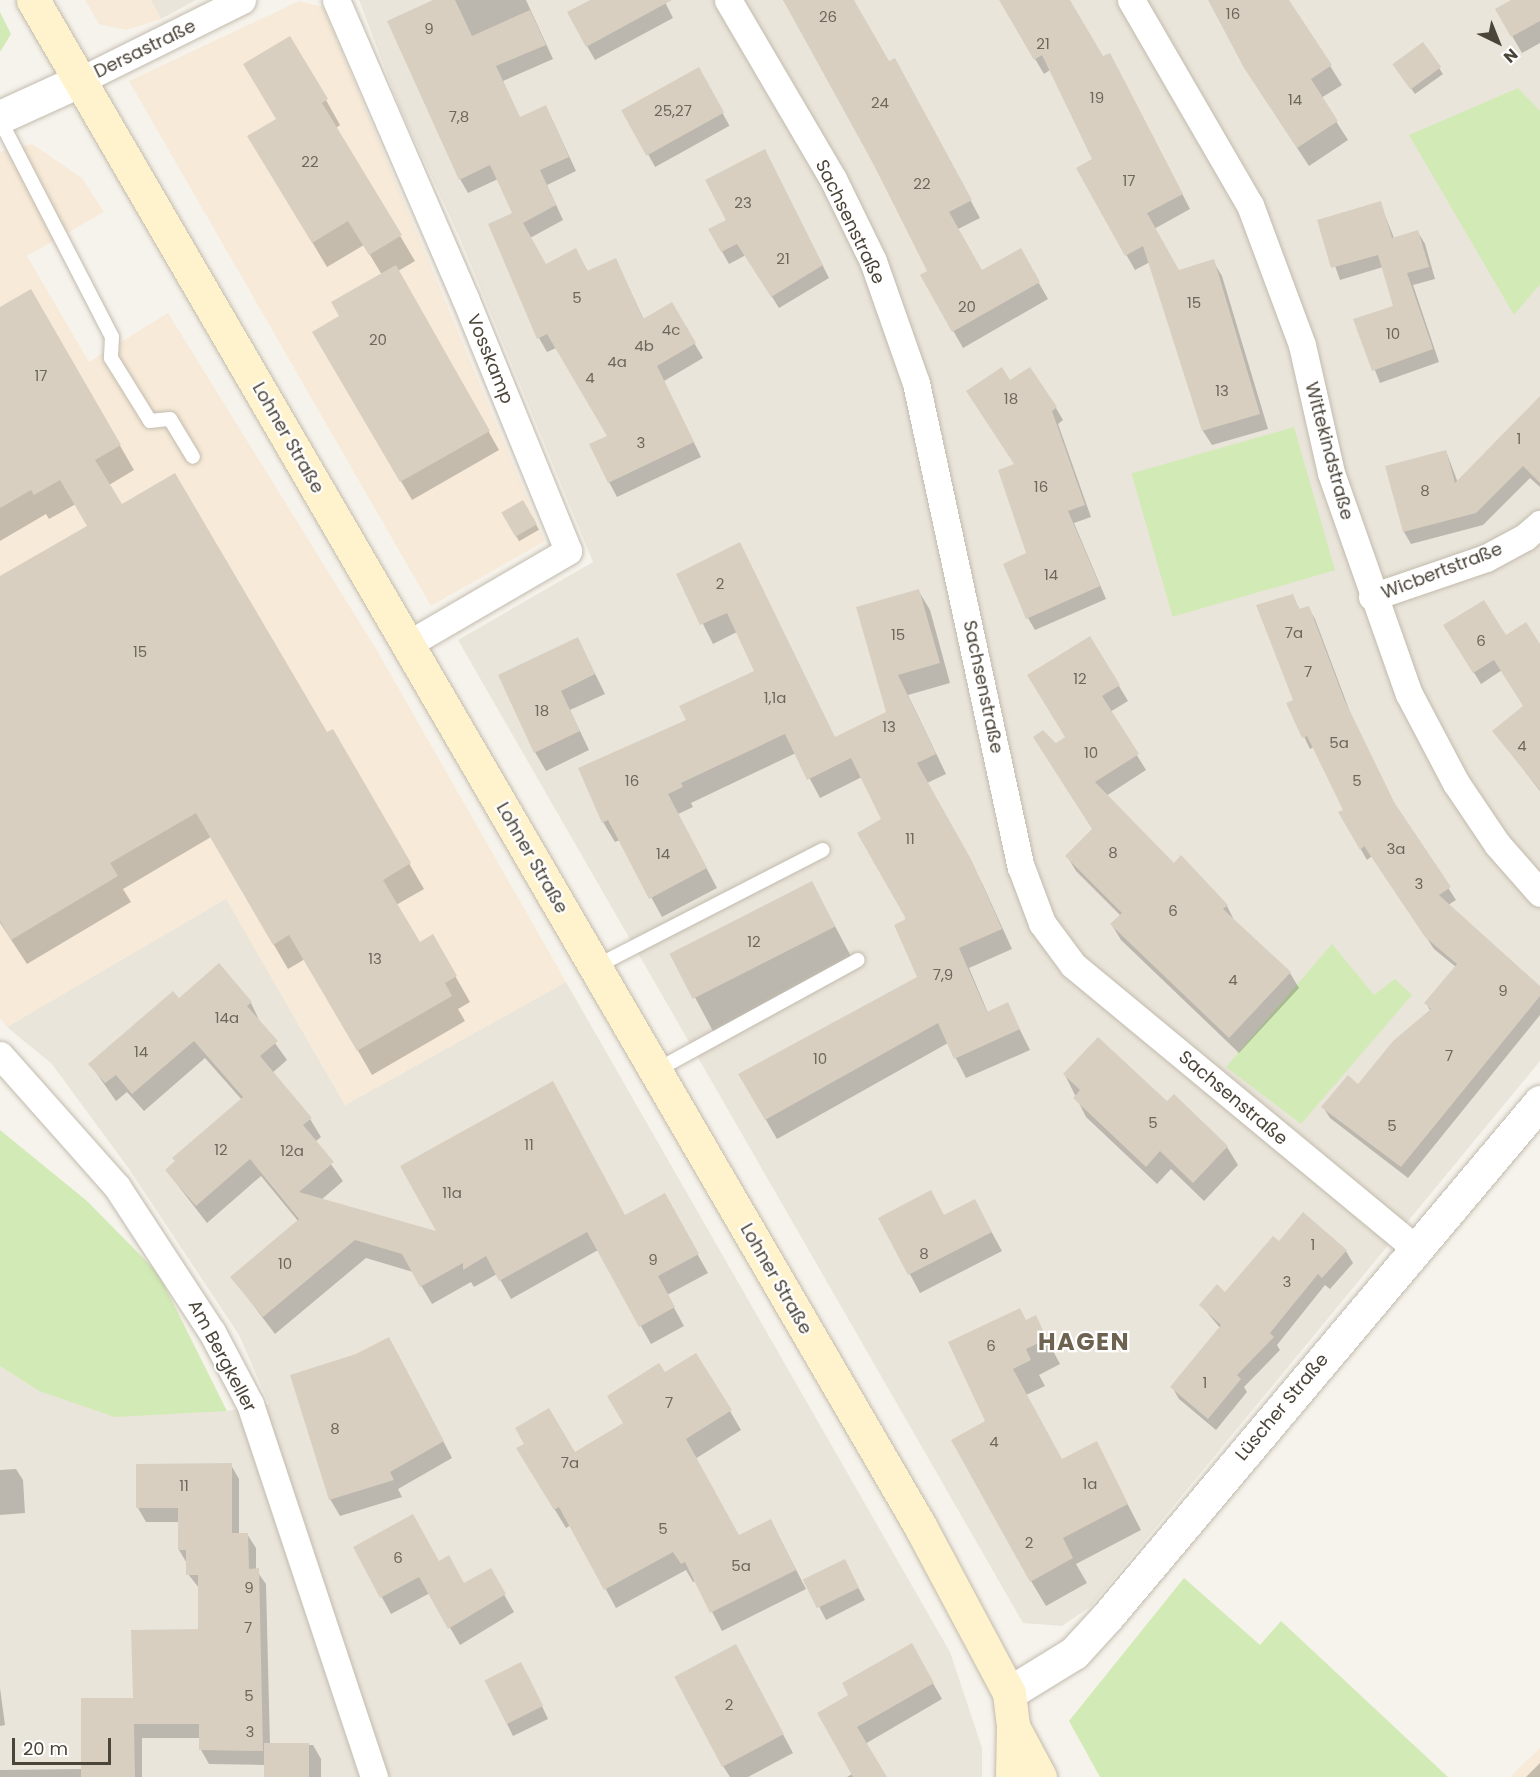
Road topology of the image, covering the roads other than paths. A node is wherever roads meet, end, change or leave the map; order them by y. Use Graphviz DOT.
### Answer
graph roads {
  1 [pos="33,0"];
  2 [pos="242,0"];
  3 [pos="336,0"];
  4 [pos="728,0"];
  5 [pos="1131,0"];
  6 [pos="79,81"];
  7 [pos="0,119"];
  8 [pos="193,457"];
  9 [pos="1540,524"];
  10 [pos="1372,597"];
  11 [pos="408,644"];
  12 [pos="823,850"];
  13 [pos="1540,893"];
  14 [pos="858,960"];
  15 [pos="595,967"];
  16 [pos="0,1055"];
  17 [pos="655,1071"];
  18 [pos="1540,1102"];
  19 [pos="1415,1248"];
  20 [pos="1009,1693"];
  21 [pos="1029,1773"];
  22 [pos="375,1777"];
  1 -- 6 [label="main road, Lohner Straße"];
  2 -- 6 [label="street, Dersastraße"];
  3 -- 11 [label="street, Vosskamp"];
  4 -- 19 [label="street, Sachsenstraße"];
  5 -- 10 [label="street, Wittekindstraße"];
  6 -- 7 [label="street"];
  6 -- 11 [label="main road, Lohner Straße"];
  7 -- 8 [label="lane"];
  9 -- 10 [label="street, Wicbertstraße"];
  10 -- 13 [label="street, Wittekindstraße"];
  11 -- 15 [label="main road, Lohner Straße"];
  12 -- 15 [label="lane"];
  14 -- 17 [label="lane"];
  15 -- 17 [label="main road, Lohner Straße"];
  16 -- 22 [label="street, Am Bergkeller"];
  17 -- 20 [label="main road, Lohner Straße"];
  18 -- 19 [label="street, Lüscher Straße"];
  19 -- 20 [label="street, Lüscher Straße"];
  20 -- 21 [label="main road, Lohner Straße"];
}
